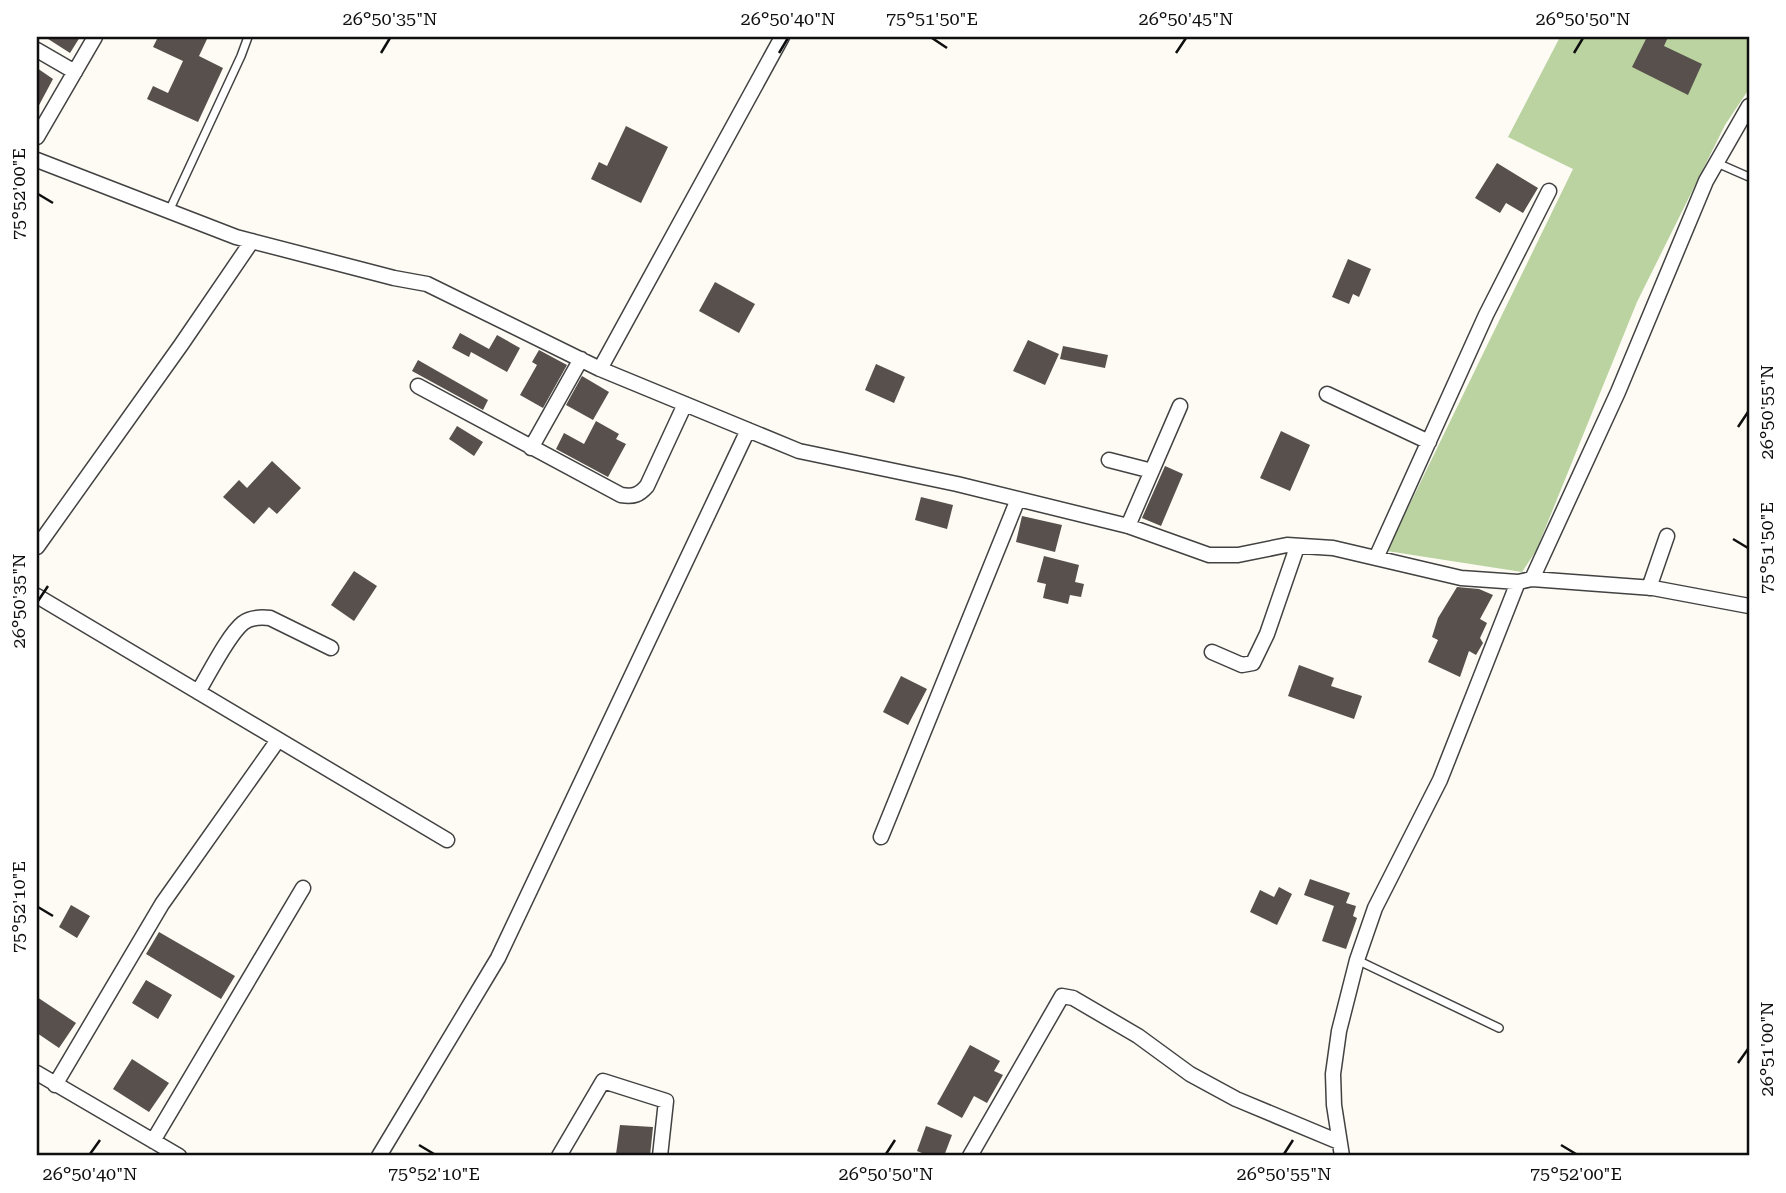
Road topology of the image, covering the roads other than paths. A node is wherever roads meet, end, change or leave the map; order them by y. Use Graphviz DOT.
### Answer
graph roads {
  1 [pos="95,37"];
  2 [pos="248,37"];
  3 [pos="782,37"];
  4 [pos="37,50"];
  5 [pos="75,72"];
  6 [pos="1749,106"];
  7 [pos="37,137"];
  8 [pos="37,160"];
  9 [pos="1717,162"];
  10 [pos="1749,177"];
  11 [pos="1549,191"];
  12 [pos="169,211"];
  13 [pos="252,241"];
  14 [pos="581,359"];
  15 [pos="600,369"];
  16 [pos="418,386"];
  17 [pos="1327,394"];
  18 [pos="685,404"];
  19 [pos="1180,406"];
  20 [pos="748,430"];
  21 [pos="1429,442"];
  22 [pos="531,448"];
  23 [pos="1109,460"];
  24 [pos="1152,471"];
  25 [pos="1018,499"];
  26 [pos="1128,526"];
  27 [pos="1667,536"];
  28 [pos="37,547"];
  29 [pos="1297,547"];
  30 [pos="1376,558"];
  31 [pos="1525,581"];
  32 [pos="1648,588"];
  33 [pos="37,596"];
  34 [pos="1749,606"];
  35 [pos="331,648"];
  36 [pos="1212,652"];
  37 [pos="198,692"];
  38 [pos="278,740"];
  39 [pos="881,837"];
  40 [pos="447,840"];
  41 [pos="303,888"];
  42 [pos="1357,960"];
  43 [pos="1499,1028"];
  44 [pos="37,1073"];
  45 [pos="55,1085"];
  46 [pos="153,1141"];
  47 [pos="1340,1149"];
  48 [pos="179,1156"];
  49 [pos="379,1156"];
  50 [pos="559,1156"];
  51 [pos="660,1156"];
  52 [pos="971,1156"];
  1 -- 5 [label="street"];
  2 -- 12 [label="lane"];
  3 -- 15 [label="street"];
  4 -- 5 [label="street"];
  5 -- 7 [label="street"];
  6 -- 9 [label="street"];
  8 -- 12 [label="street"];
  9 -- 10 [label="lane"];
  9 -- 31 [label="street"];
  11 -- 21 [label="street"];
  12 -- 13 [label="street"];
  13 -- 14 [label="street"];
  13 -- 28 [label="street"];
  14 -- 15 [label="street"];
  14 -- 22 [label="street"];
  15 -- 18 [label="street"];
  16 -- 22 [label="street"];
  17 -- 21 [label="street"];
  18 -- 20 [label="street"];
  18 -- 22 [label="street"];
  19 -- 24 [label="street"];
  20 -- 25 [label="street"];
  20 -- 49 [label="street"];
  21 -- 30 [label="street"];
  23 -- 24 [label="street"];
  24 -- 26 [label="street"];
  25 -- 26 [label="street"];
  25 -- 39 [label="street"];
  26 -- 29 [label="street"];
  27 -- 32 [label="street"];
  29 -- 30 [label="street"];
  29 -- 36 [label="street"];
  30 -- 31 [label="street"];
  31 -- 32 [label="street"];
  31 -- 42 [label="street"];
  32 -- 34 [label="street"];
  33 -- 37 [label="street"];
  35 -- 37 [label="street"];
  37 -- 38 [label="street"];
  38 -- 40 [label="street"];
  38 -- 45 [label="street"];
  41 -- 46 [label="street"];
  42 -- 43 [label="lane"];
  42 -- 47 [label="street"];
  44 -- 45 [label="street"];
  45 -- 46 [label="street"];
  46 -- 48 [label="street"];
  47 -- 52 [label="street"];
  50 -- 51 [label="street"];
}
